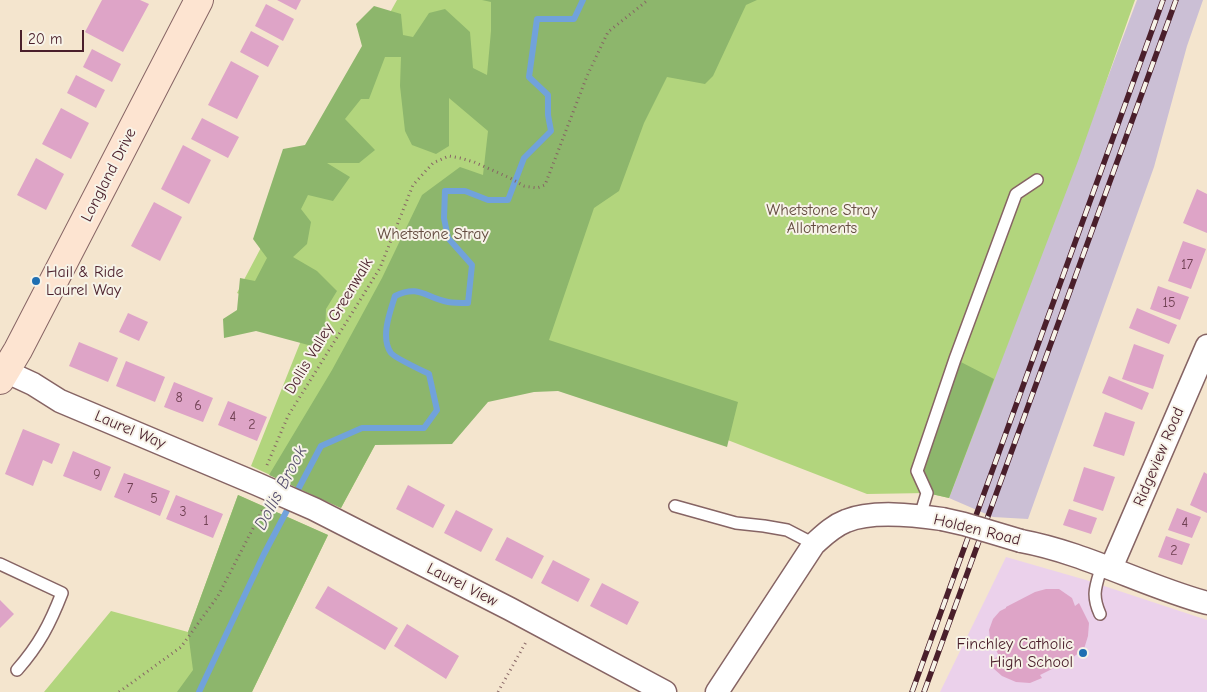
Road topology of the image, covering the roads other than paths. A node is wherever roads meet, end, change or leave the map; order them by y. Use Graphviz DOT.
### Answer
graph roads {
  1 [pos="200,0"];
  2 [pos="1037,180"];
  3 [pos="1207,346"];
  4 [pos="8,367"];
  5 [pos="271,490"];
  6 [pos="675,506"];
  7 [pos="920,516"];
  8 [pos="814,544"];
  9 [pos="0,564"];
  10 [pos="1106,567"];
  11 [pos="1207,603"];
  12 [pos="1100,614"];
  13 [pos="17,670"];
  14 [pos="665,692"];
  15 [pos="716,692"];
  1 -- 4 [label="street, Longland Drive"];
  2 -- 7 [label="lane"];
  3 -- 10 [label="street, Ridgeview Road"];
  4 -- 5 [label="street, Laurel Way"];
  5 -- 14 [label="street, Laurel View"];
  6 -- 8 [label="lane"];
  7 -- 8 [label="street, Holden Road"];
  7 -- 10 [label="street, Holden Road, bridge"];
  8 -- 15 [label="street, Holden Road"];
  9 -- 13 [label="lane"];
  10 -- 11 [label="street, Holden Road"];
  10 -- 12 [label="lane"];
}
